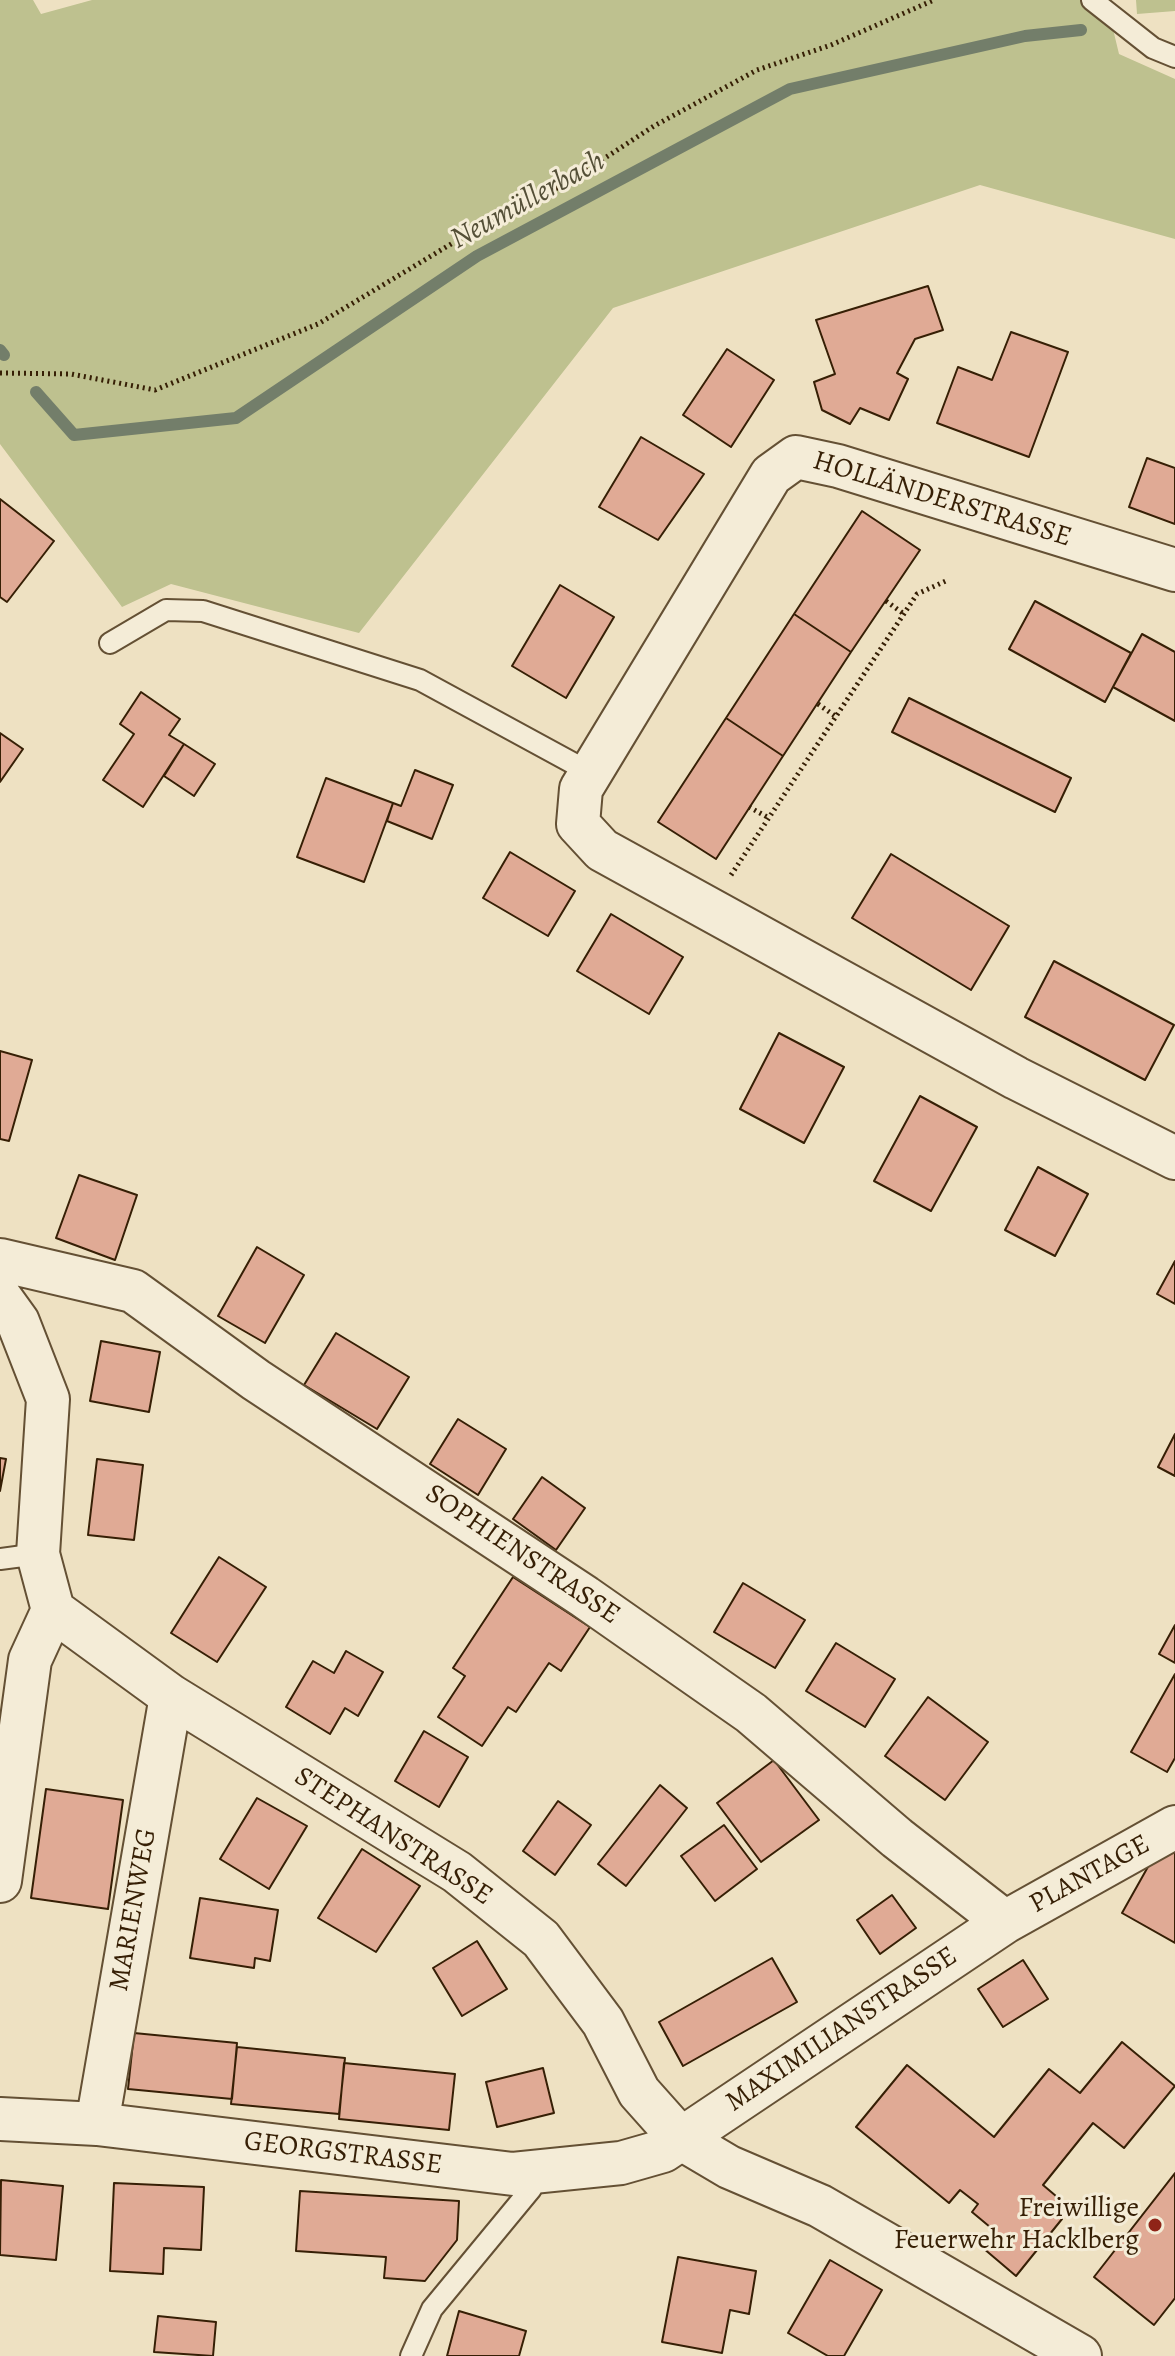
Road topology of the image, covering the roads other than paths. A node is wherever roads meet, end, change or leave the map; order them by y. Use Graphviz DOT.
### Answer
graph roads {
  1 [pos="1092,0"];
  2 [pos="1175,57"];
  3 [pos="1175,570"];
  4 [pos="110,643"];
  5 [pos="591,773"];
  6 [pos="1175,1158"];
  7 [pos="0,1260"];
  8 [pos="0,1297"];
  9 [pos="19,1556"];
  10 [pos="53,1610"];
  11 [pos="171,1696"];
  12 [pos="1175,1827"];
  13 [pos="0,1881"];
  14 [pos="1005,1922"];
  15 [pos="0,2119"];
  16 [pos="97,2124"];
  17 [pos="680,2138"];
  18 [pos="538,2172"];
  19 [pos="411,2356"];
  20 [pos="1080,2356"];
  1 -- 2 [label="lane"];
  3 -- 5 [label="street, HOLLÄNDERSTRASSE"];
  4 -- 5 [label="lane"];
  5 -- 6 [label="street, HOLLÄNDERSTRASSE"];
  7 -- 14 [label="street, SOPHIENSTRASSE"];
  8 -- 9 [label="street"];
  9 -- 10 [label="street"];
  10 -- 11 [label="street, STEPHANSTRASSE"];
  10 -- 13 [label="street"];
  11 -- 16 [label="street, MARIENWEG"];
  11 -- 17 [label="street, STEPHANSTRASSE"];
  12 -- 14 [label="street, PLANTAGE"];
  14 -- 17 [label="street, MAXIMILIANSTRASSE"];
  15 -- 16 [label="street, GEORGSTRASSE"];
  16 -- 18 [label="street, GEORGSTRASSE"];
  17 -- 18 [label="street, GEORGSTRASSE"];
  17 -- 20 [label="street, STEPHANSTRASSE"];
  18 -- 19 [label="lane"];
}
